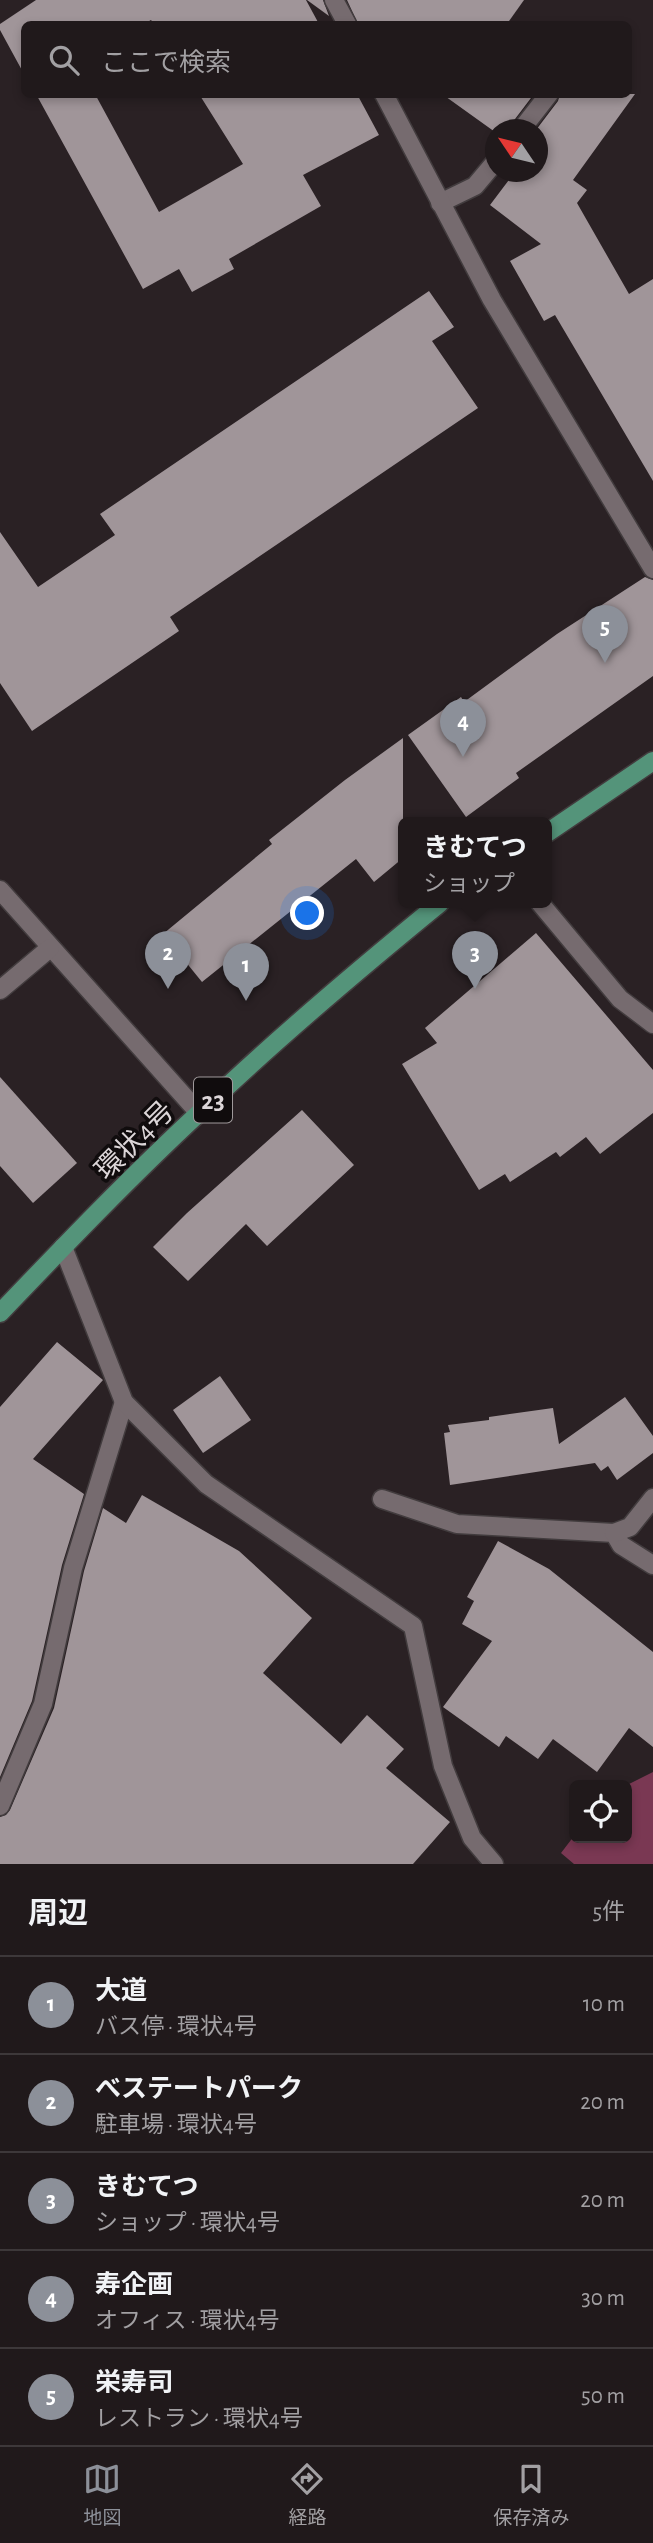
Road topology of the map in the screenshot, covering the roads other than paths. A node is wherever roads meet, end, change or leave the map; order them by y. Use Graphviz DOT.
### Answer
graph roads {
  1 [pos="334,0"];
  2 [pos="345,21"];
  3 [pos="386,98"];
  4 [pos="546,98"];
  5 [pos="530,119"];
  6 [pos="485,174"];
  7 [pos="440,203"];
  8 [pos="653,569"];
  9 [pos="653,761"];
  10 [pos="552,830"];
  11 [pos="0,890"];
  12 [pos="434,908"];
  13 [pos="544,908"];
  14 [pos="50,948"];
  15 [pos="0,990"];
  16 [pos="653,1024"];
  17 [pos="199,1113"];
  18 [pos="63,1247"];
  19 [pos="0,1313"];
  20 [pos="124,1402"];
  21 [pos="653,1498"];
  22 [pos="382,1499"];
  23 [pos="614,1533"];
  24 [pos="653,1564"];
  25 [pos="0,1806"];
  26 [pos="494,1864"];
  1 -- 2 [label="street"];
  3 -- 7 [label="street"];
  4 -- 5 [label="street"];
  6 -- 7 [label="street"];
  7 -- 8 [label="street"];
  9 -- 10 [label="main road"];
  11 -- 14 [label="street"];
  12 -- 17 [label="main road, 環状4号 / 23"];
  13 -- 16 [label="street"];
  14 -- 15 [label="street"];
  14 -- 17 [label="street"];
  17 -- 18 [label="main road, 環状4号 / 23"];
  18 -- 19 [label="main road, 環状4号 / 23"];
  18 -- 20 [label="street"];
  20 -- 25 [label="street"];
  20 -- 26 [label="street"];
  21 -- 23 [label="street"];
  22 -- 23 [label="street"];
  23 -- 24 [label="street"];
}
